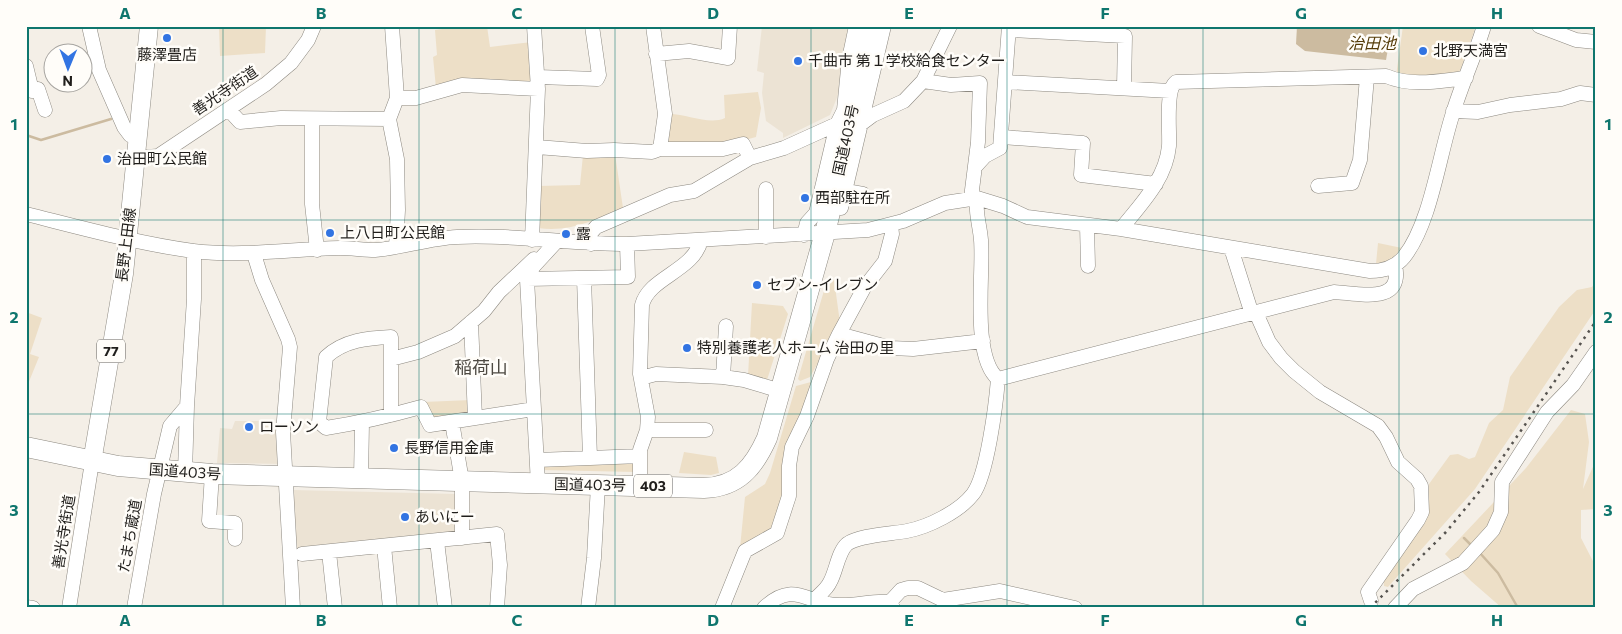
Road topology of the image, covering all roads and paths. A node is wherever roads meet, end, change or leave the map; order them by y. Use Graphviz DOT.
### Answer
graph roads {
  1 [pos="89,26"];
  2 [pos="150,26"];
  3 [pos="314,26"];
  4 [pos="392,26"];
  5 [pos="534,26"];
  6 [pos="592,26"];
  7 [pos="653,26"];
  8 [pos="730,26"];
  9 [pos="856,26"];
  10 [pos="870,26"];
  11 [pos="884,26"];
  12 [pos="950,26"];
  13 [pos="1484,26"];
  14 [pos="1539,26"];
  15 [pos="1009,28"];
  16 [pos="1117,30"];
  17 [pos="1596,42"];
  18 [pos="656,54"];
  19 [pos="26,67"];
  20 [pos="1367,77"];
  21 [pos="1466,78"];
  22 [pos="923,81"];
  23 [pos="1005,82"];
  24 [pos="538,83"];
  25 [pos="1124,88"];
  26 [pos="1170,90"];
  27 [pos="1596,95"];
  28 [pos="397,98"];
  29 [pos="45,110"];
  30 [pos="229,110"];
  31 [pos="1453,111"];
  32 [pos="312,118"];
  33 [pos="389,119"];
  34 [pos="850,124"];
  35 [pos="1002,137"];
  36 [pos="138,140"];
  37 [pos="537,147"];
  38 [pos="660,149"];
  39 [pos="136,158"];
  40 [pos="750,158"];
  41 [pos="975,167"];
  42 [pos="1156,184"];
  43 [pos="1318,186"];
  44 [pos="766,189"];
  45 [pos="846,191"];
  46 [pos="863,194"];
  47 [pos="974,198"];
  48 [pos="26,214"];
  49 [pos="891,225"];
  50 [pos="1087,225"];
  51 [pos="831,229"];
  52 [pos="1121,229"];
  53 [pos="804,234"];
  54 [pos="766,237"];
  55 [pos="127,240"];
  56 [pos="532,240"];
  57 [pos="701,240"];
  58 [pos="552,242"];
  59 [pos="591,244"];
  60 [pos="627,244"];
  61 [pos="396,247"];
  62 [pos="1231,248"];
  63 [pos="317,250"];
  64 [pos="194,251"];
  65 [pos="254,254"];
  66 [pos="1395,265"];
  67 [pos="1088,266"];
  68 [pos="527,278"];
  69 [pos="584,278"];
  70 [pos="1254,313"];
  71 [pos="471,322"];
  72 [pos="726,326"];
  73 [pos="839,334"];
  74 [pos="983,341"];
  75 [pos="1596,352"];
  76 [pos="391,359"];
  77 [pos="724,377"];
  78 [pos="641,378"];
  79 [pos="998,379"];
  80 [pos="781,391"];
  81 [pos="187,406"];
  82 [pos="534,409"];
  83 [pos="391,415"];
  84 [pos="475,418"];
  85 [pos="452,422"];
  86 [pos="362,423"];
  87 [pos="647,430"];
  88 [pos="706,430"];
  89 [pos="26,447"];
  90 [pos="640,456"];
  91 [pos="590,458"];
  92 [pos="537,460"];
  93 [pos="92,462"];
  94 [pos="159,471"];
  95 [pos="184,473"];
  96 [pos="212,474"];
  97 [pos="285,477"];
  98 [pos="361,478"];
  99 [pos="462,480"];
  100 [pos="538,484"];
  101 [pos="598,485"];
  102 [pos="640,486"];
  103 [pos="462,538"];
  104 [pos="235,539"];
  105 [pos="437,541"];
  106 [pos="384,546"];
  107 [pos="329,552"];
  108 [pos="302,554"];
  109 [pos="815,600"];
  110 [pos="977,601"];
  111 [pos="1371,601"];
  112 [pos="891,605"];
  113 [pos="26,607"];
  114 [pos="1072,607"];
  115 [pos="33,608"];
  116 [pos="69,608"];
  117 [pos="134,608"];
  118 [pos="293,608"];
  119 [pos="335,608"];
  120 [pos="390,608"];
  121 [pos="445,608"];
  122 [pos="497,608"];
  123 [pos="588,608"];
  124 [pos="722,608"];
  125 [pos="764,608"];
  126 [pos="1395,608"];
  1 -- 36 [label="street"];
  2 -- 36 [label="main road, 長野上田線 / 77"];
  3 -- 30 [label="street, 善光寺街道"];
  4 -- 28 [label="street"];
  5 -- 24 [label="street"];
  6 -- 24 [label="street"];
  7 -- 18 [label="street"];
  8 -- 18 [label="street"];
  9 -- 34 [label="street"];
  10 -- 34 [label="highway, 国道403号 / 403"];
  11 -- 34 [label="street"];
  12 -- 22 [label="street"];
  13 -- 21 [label="street"];
  14 -- 17 [label="street"];
  15 -- 16 [label="street"];
  15 -- 23 [label="street"];
  16 -- 25 [label="street"];
  18 -- 38 [label="street"];
  19 -- 29 [label="street"];
  20 -- 21 [label="street"];
  20 -- 26 [label="street"];
  20 -- 43 [label="street"];
  21 -- 31 [label="street"];
  22 -- 34 [label="street"];
  22 -- 41 [label="street"];
  23 -- 25 [label="street"];
  23 -- 35 [label="street"];
  24 -- 28 [label="street"];
  24 -- 37 [label="street"];
  25 -- 26 [label="street"];
  26 -- 42 [label="street"];
  27 -- 31 [label="street"];
  28 -- 33 [label="street"];
  30 -- 32 [label="street"];
  30 -- 39 [label="street, 善光寺街道"];
  31 -- 66 [label="street"];
  32 -- 33 [label="street"];
  32 -- 63 [label="street"];
  33 -- 61 [label="street"];
  34 -- 40 [label="street"];
  34 -- 45 [label="street"];
  34 -- 51 [label="highway, 国道403号 / 403"];
  34 -- 53 [label="street"];
  35 -- 41 [label="street"];
  35 -- 42 [label="street"];
  36 -- 39 [label="main road, 長野上田線 / 77"];
  37 -- 38 [label="street"];
  37 -- 56 [label="street"];
  38 -- 40 [label="street"];
  39 -- 55 [label="main road, 長野上田線 / 77"];
  40 -- 59 [label="street"];
  41 -- 47 [label="street"];
  42 -- 52 [label="street"];
  44 -- 54 [label="street"];
  45 -- 46 [label="street"];
  45 -- 51 [label="street"];
  47 -- 49 [label="street"];
  47 -- 50 [label="street"];
  47 -- 74 [label="street"];
  48 -- 55 [label="street"];
  49 -- 51 [label="street"];
  49 -- 73 [label="street"];
  50 -- 52 [label="street"];
  50 -- 67 [label="street"];
  51 -- 53 [label="street"];
  51 -- 80 [label="highway, 国道403号 / 403"];
  52 -- 62 [label="street"];
  53 -- 54 [label="street"];
  54 -- 57 [label="street"];
  55 -- 64 [label="street"];
  55 -- 93 [label="main road, 長野上田線 / 77"];
  56 -- 58 [label="street"];
  56 -- 61 [label="street"];
  57 -- 60 [label="street"];
  57 -- 78 [label="street"];
  58 -- 59 [label="street"];
  58 -- 68 [label="street"];
  58 -- 71 [label="street"];
  59 -- 60 [label="street"];
  60 -- 69 [label="street"];
  61 -- 63 [label="street"];
  62 -- 66 [label="street"];
  62 -- 70 [label="street"];
  63 -- 65 [label="street"];
  64 -- 65 [label="street"];
  64 -- 81 [label="street"];
  65 -- 97 [label="street"];
  66 -- 70 [label="street"];
  68 -- 69 [label="street"];
  68 -- 82 [label="street"];
  69 -- 91 [label="street"];
  70 -- 79 [label="street"];
  70 -- 111 [label="street"];
  71 -- 76 [label="street"];
  71 -- 84 [label="street"];
  72 -- 77 [label="street"];
  73 -- 74 [label="street"];
  73 -- 124 [label="street"];
  74 -- 79 [label="street"];
  75 -- 126 [label="street"];
  76 -- 83 [label="street"];
  76 -- 86 [label="street"];
  77 -- 78 [label="street"];
  77 -- 80 [label="street"];
  78 -- 87 [label="street"];
  79 -- 109 [label="street"];
  80 -- 102 [label="highway, 国道403号 / 403"];
  81 -- 94 [label="street, たまち蔵道"];
  81 -- 95 [label="street"];
  82 -- 84 [label="street"];
  82 -- 92 [label="street"];
  83 -- 85 [label="street"];
  83 -- 86 [label="street"];
  84 -- 85 [label="street"];
  85 -- 99 [label="street"];
  86 -- 98 [label="street"];
  87 -- 88 [label="street"];
  87 -- 90 [label="street"];
  89 -- 93 [label="highway, 国道403号 / 403"];
  90 -- 91 [label="street"];
  90 -- 102 [label="street"];
  91 -- 92 [label="street"];
  92 -- 100 [label="street"];
  93 -- 94 [label="highway, 国道403号 / 403"];
  93 -- 116 [label="street, 善光寺街道"];
  94 -- 95 [label="highway, 国道403号 / 403"];
  94 -- 117 [label="street, たまち蔵道"];
  95 -- 96 [label="highway, 国道403号 / 403"];
  96 -- 97 [label="highway, 国道403号 / 403"];
  96 -- 104 [label="street"];
  97 -- 98 [label="highway, 国道403号 / 403"];
  97 -- 118 [label="street"];
  98 -- 99 [label="highway, 国道403号 / 403"];
  99 -- 100 [label="highway, 国道403号 / 403"];
  99 -- 103 [label="street"];
  100 -- 101 [label="highway, 国道403号 / 403"];
  101 -- 102 [label="highway, 国道403号 / 403"];
  101 -- 123 [label="street"];
  103 -- 105 [label="street"];
  103 -- 122 [label="street"];
  105 -- 106 [label="street"];
  105 -- 121 [label="street"];
  106 -- 107 [label="street"];
  106 -- 120 [label="street"];
  107 -- 108 [label="street"];
  107 -- 119 [label="street"];
  109 -- 112 [label="street"];
  109 -- 125 [label="street"];
  110 -- 112 [label="street"];
  110 -- 114 [label="street"];
  113 -- 115 [label="street"];
}
